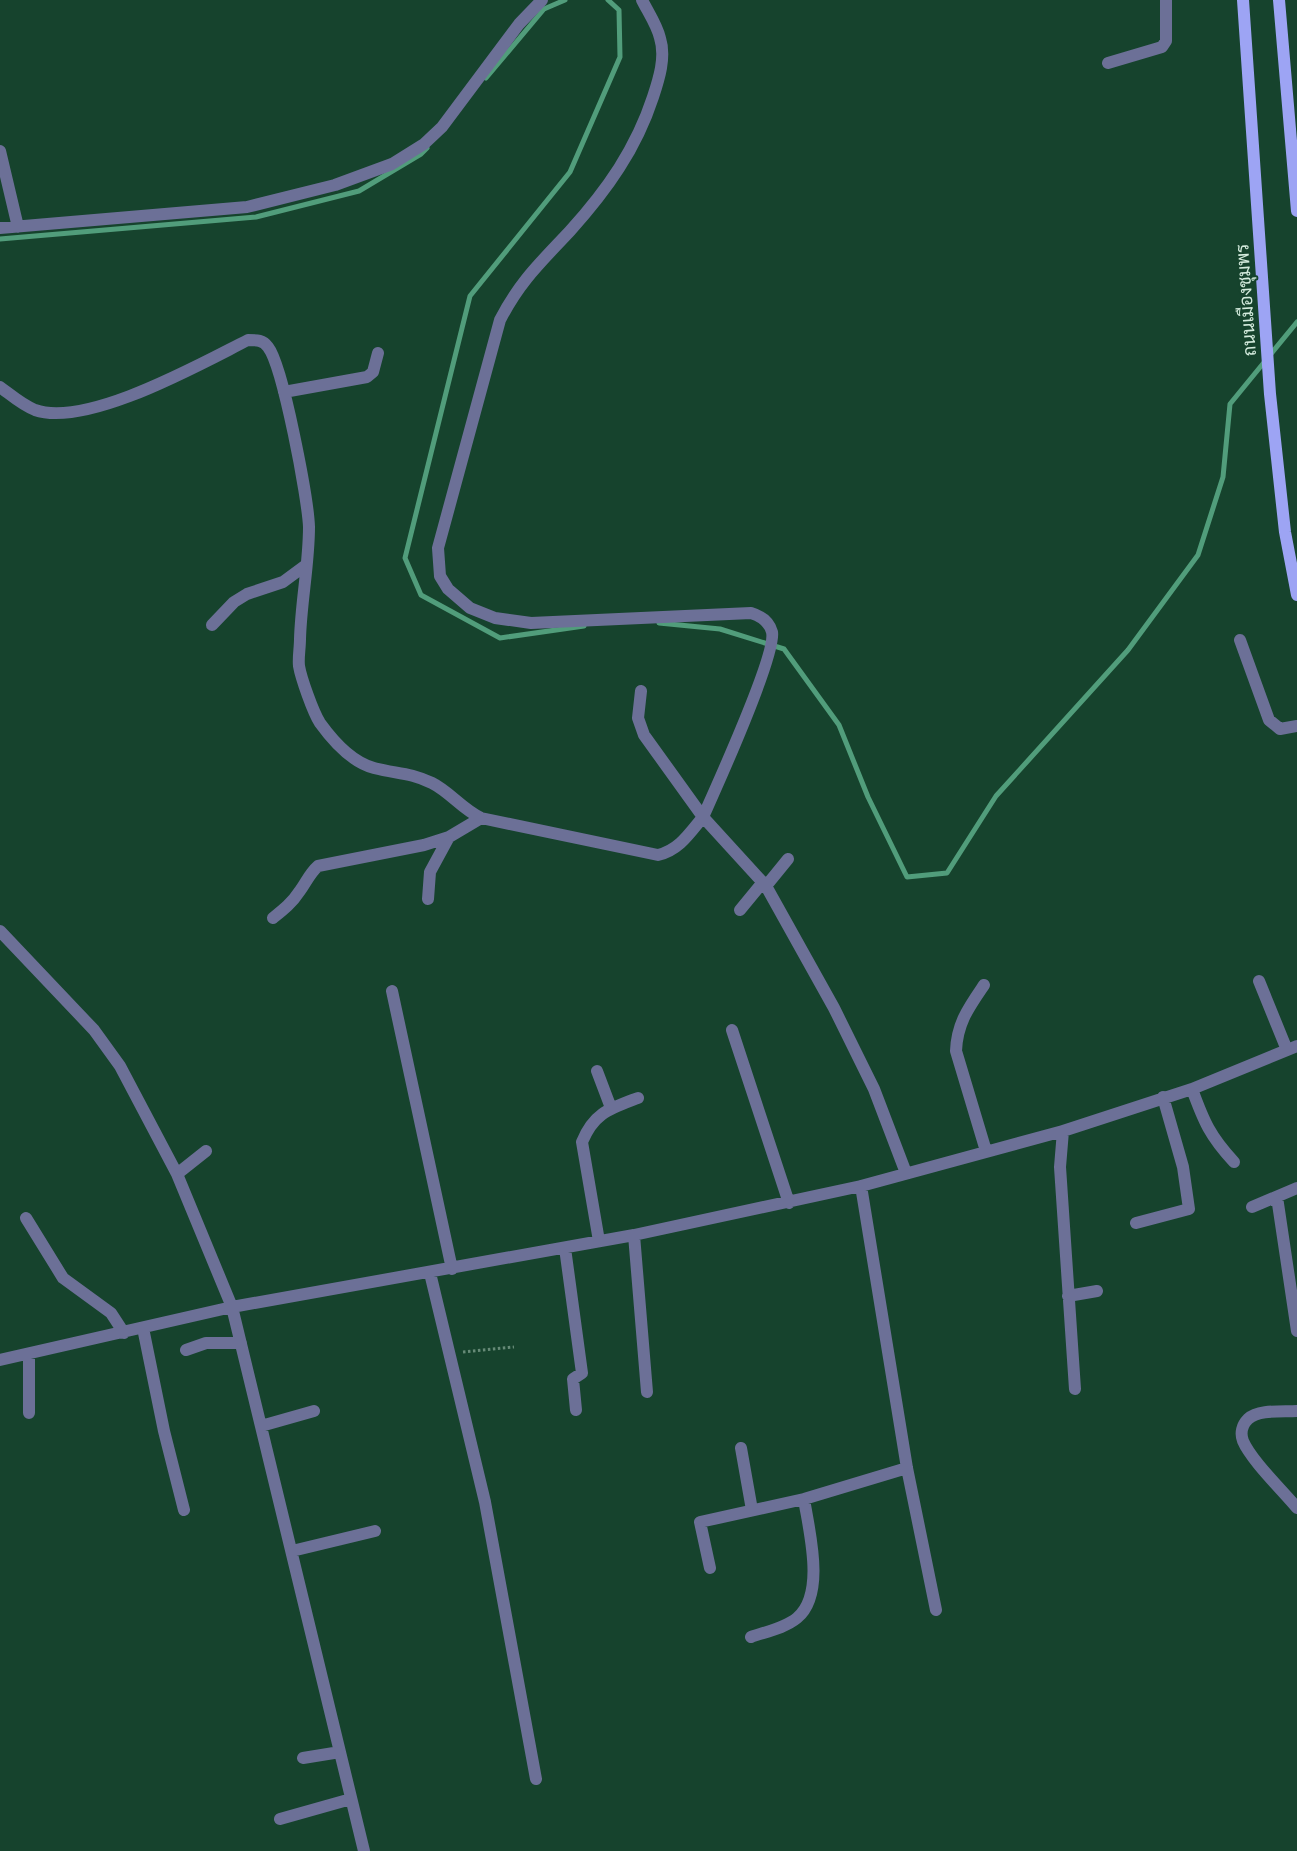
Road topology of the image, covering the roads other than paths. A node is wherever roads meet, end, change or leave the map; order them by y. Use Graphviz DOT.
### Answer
graph roads {
  1 [pos="542,0"];
  2 [pos="642,0"];
  3 [pos="1166,0"];
  4 [pos="1243,0"];
  5 [pos="1280,0"];
  6 [pos="1108,63"];
  7 [pos="0,151"];
  8 [pos="1297,211"];
  9 [pos="18,227"];
  10 [pos="0,228"];
  11 [pos="378,353"];
  12 [pos="0,387"];
  13 [pos="284,392"];
  14 [pos="306,565"];
  15 [pos="1297,595"];
  16 [pos="212,625"];
  17 [pos="1240,640"];
  18 [pos="641,691"];
  19 [pos="1297,726"];
  20 [pos="481,818"];
  21 [pos="703,818"];
  22 [pos="449,837"];
  23 [pos="788,859"];
  24 [pos="764,884"];
  25 [pos="428,899"];
  26 [pos="740,910"];
  27 [pos="273,918"];
  28 [pos="0,931"];
  29 [pos="1259,981"];
  30 [pos="984,985"];
  31 [pos="392,991"];
  32 [pos="732,1030"];
  33 [pos="1292,1048"];
  34 [pos="598,1071"];
  35 [pos="1192,1089"];
  36 [pos="1163,1097"];
  37 [pos="638,1098"];
  38 [pos="611,1108"];
  39 [pos="1063,1131"];
  40 [pos="206,1150"];
  41 [pos="986,1151"];
  42 [pos="1234,1162"];
  43 [pos="177,1174"];
  44 [pos="906,1174"];
  45 [pos="861,1186"];
  46 [pos="1297,1188"];
  47 [pos="1277,1197"];
  48 [pos="789,1203"];
  49 [pos="1252,1207"];
  50 [pos="26,1218"];
  51 [pos="1136,1223"];
  52 [pos="634,1235"];
  53 [pos="600,1241"];
  54 [pos="564,1248"];
  55 [pos="452,1269"];
  56 [pos="430,1273"];
  57 [pos="1097,1291"];
  58 [pos="1068,1296"];
  59 [pos="232,1306"];
  60 [pos="1296,1309"];
  61 [pos="143,1328"];
  62 [pos="1297,1331"];
  63 [pos="124,1333"];
  64 [pos="240,1343"];
  65 [pos="186,1350"];
  66 [pos="29,1354"];
  67 [pos="0,1360"];
  68 [pos="1075,1388"];
  69 [pos="647,1392"];
  70 [pos="576,1410"];
  71 [pos="314,1411"];
  72 [pos="1297,1411"];
  73 [pos="29,1413"];
  74 [pos="261,1426"];
  75 [pos="740,1448"];
  76 [pos="907,1468"];
  77 [pos="804,1499"];
  78 [pos="1297,1508"];
  79 [pos="184,1510"];
  80 [pos="752,1510"];
  81 [pos="375,1532"];
  82 [pos="292,1551"];
  83 [pos="710,1568"];
  84 [pos="936,1610"];
  85 [pos="750,1637"];
  86 [pos="340,1752"];
  87 [pos="303,1758"];
  88 [pos="536,1779"];
  89 [pos="351,1799"];
  90 [pos="280,1819"];
  91 [pos="364,1851"];
  1 -- 9 [label="street"];
  2 -- 21 [label="street"];
  3 -- 6 [label="street"];
  4 -- 15 [label="main road, ถนนเมืองชุมพร"];
  5 -- 8 [label="main road"];
  7 -- 9 [label="street"];
  9 -- 10 [label="street"];
  11 -- 13 [label="street"];
  12 -- 13 [label="street"];
  13 -- 14 [label="street"];
  14 -- 16 [label="street"];
  14 -- 20 [label="street"];
  17 -- 19 [label="street"];
  18 -- 21 [label="street"];
  20 -- 21 [label="street"];
  20 -- 22 [label="street"];
  21 -- 24 [label="street"];
  22 -- 25 [label="street"];
  22 -- 27 [label="street"];
  23 -- 24 [label="street"];
  24 -- 26 [label="street"];
  24 -- 44 [label="street"];
  28 -- 43 [label="street"];
  29 -- 33 [label="street"];
  30 -- 41 [label="street"];
  31 -- 55 [label="street"];
  32 -- 48 [label="street"];
  33 -- 35 [label="street"];
  34 -- 38 [label="street"];
  35 -- 36 [label="street"];
  35 -- 42 [label="street"];
  36 -- 39 [label="street"];
  36 -- 51 [label="street"];
  37 -- 38 [label="street"];
  38 -- 53 [label="street"];
  39 -- 41 [label="street"];
  39 -- 58 [label="street"];
  40 -- 43 [label="street"];
  41 -- 44 [label="street"];
  43 -- 59 [label="street"];
  44 -- 45 [label="street"];
  45 -- 48 [label="street"];
  45 -- 76 [label="street"];
  46 -- 47 [label="street"];
  47 -- 49 [label="street"];
  47 -- 60 [label="street"];
  48 -- 52 [label="street"];
  50 -- 63 [label="street"];
  52 -- 53 [label="street"];
  52 -- 69 [label="street"];
  53 -- 54 [label="street"];
  54 -- 55 [label="street"];
  54 -- 70 [label="street"];
  55 -- 56 [label="street"];
  56 -- 59 [label="street"];
  56 -- 88 [label="street"];
  57 -- 58 [label="street"];
  58 -- 68 [label="street"];
  59 -- 61 [label="street"];
  59 -- 64 [label="street"];
  60 -- 62 [label="street"];
  61 -- 63 [label="street"];
  61 -- 79 [label="street"];
  63 -- 66 [label="street"];
  64 -- 65 [label="street"];
  64 -- 74 [label="street"];
  66 -- 67 [label="street"];
  66 -- 73 [label="street"];
  71 -- 74 [label="street"];
  72 -- 78 [label="street"];
  74 -- 82 [label="street"];
  75 -- 80 [label="street"];
  76 -- 77 [label="street"];
  76 -- 84 [label="street"];
  77 -- 80 [label="street"];
  77 -- 85 [label="street"];
  80 -- 83 [label="street"];
  81 -- 82 [label="street"];
  82 -- 86 [label="street"];
  86 -- 87 [label="street"];
  86 -- 89 [label="street"];
  89 -- 90 [label="street"];
  89 -- 91 [label="street"];
}
